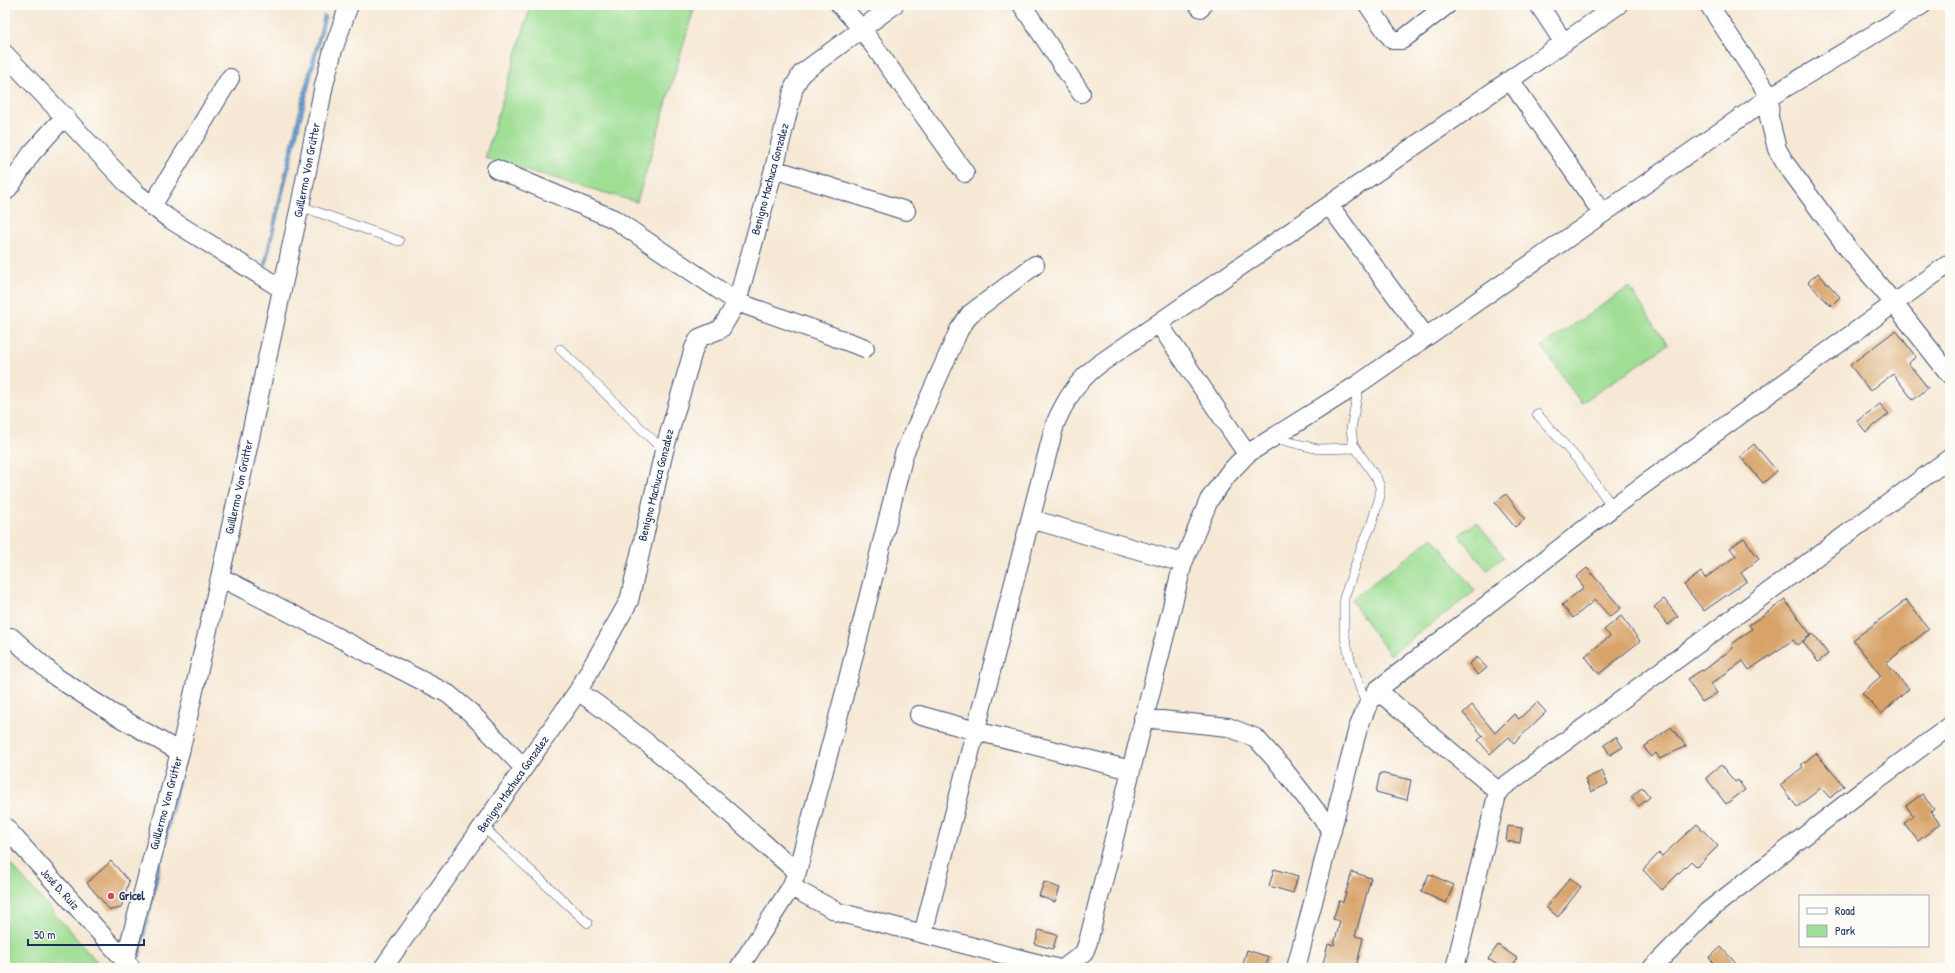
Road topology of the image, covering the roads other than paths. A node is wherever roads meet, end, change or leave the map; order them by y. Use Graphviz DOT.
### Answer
graph roads {
  1 [pos="349,5"];
  2 [pos="840,5"];
  3 [pos="894,5"];
  4 [pos="1022,5"];
  5 [pos="1368,5"];
  6 [pos="1446,5"];
  7 [pos="1539,5"];
  8 [pos="1618,5"];
  9 [pos="1709,5"];
  10 [pos="1922,5"];
  11 [pos="861,28"];
  12 [pos="1564,43"];
  13 [pos="5,54"];
  14 [pos="230,78"];
  15 [pos="1510,80"];
  16 [pos="1081,93"];
  17 [pos="1770,97"];
  18 [pos="65,116"];
  19 [pos="496,169"];
  20 [pos="774,169"];
  21 [pos="965,173"];
  22 [pos="5,192"];
  23 [pos="152,206"];
  24 [pos="300,206"];
  25 [pos="1329,206"];
  26 [pos="906,211"];
  27 [pos="1602,213"];
  28 [pos="399,241"];
  29 [pos="1950,262"];
  30 [pos="1035,265"];
  31 [pos="282,289"];
  32 [pos="737,302"];
  33 [pos="1894,303"];
  34 [pos="1159,324"];
  35 [pos="1426,337"];
  36 [pos="865,348"];
  37 [pos="560,349"];
  38 [pos="1950,375"];
  39 [pos="1360,383"];
  40 [pos="1537,414"];
  41 [pos="1273,438"];
  42 [pos="1355,448"];
  43 [pos="664,451"];
  44 [pos="1247,454"];
  45 [pos="1950,458"];
  46 [pos="1613,507"];
  47 [pos="1031,519"];
  48 [pos="1183,563"];
  49 [pos="220,577"];
  50 [pos="11,637"];
  51 [pos="1378,690"];
  52 [pos="578,692"];
  53 [pos="1367,707"];
  54 [pos="919,715"];
  55 [pos="1143,718"];
  56 [pos="1950,726"];
  57 [pos="976,731"];
  58 [pos="180,752"];
  59 [pos="524,768"];
  60 [pos="1131,770"];
  61 [pos="1498,791"];
  62 [pos="5,827"];
  63 [pos="483,827"];
  64 [pos="1332,831"];
  65 [pos="794,880"];
  66 [pos="588,923"];
  67 [pos="923,934"];
  68 [pos="126,965"];
  69 [pos="388,966"];
  70 [pos="739,968"];
  71 [pos="1056,968"];
  72 [pos="1064,968"];
  73 [pos="1296,968"];
  74 [pos="1455,968"];
  75 [pos="1652,968"];
  1 -- 24 [label="street, Guillermo Von Grütter"];
  2 -- 11 [label="street"];
  3 -- 11 [label="street, Benigno Machuca Gonzalez"];
  4 -- 16 [label="street"];
  5 -- 6 [label="street"];
  7 -- 12 [label="street"];
  8 -- 12 [label="street"];
  9 -- 17 [label="street"];
  10 -- 17 [label="street"];
  11 -- 20 [label="street, Benigno Machuca Gonzalez"];
  11 -- 21 [label="street"];
  12 -- 15 [label="street"];
  13 -- 18 [label="street"];
  14 -- 23 [label="street"];
  15 -- 25 [label="street"];
  15 -- 27 [label="street"];
  17 -- 27 [label="street"];
  17 -- 33 [label="street"];
  18 -- 22 [label="street"];
  18 -- 23 [label="street"];
  19 -- 32 [label="street"];
  20 -- 26 [label="street"];
  20 -- 32 [label="street, Benigno Machuca Gonzalez"];
  23 -- 31 [label="street"];
  24 -- 28 [label="lane"];
  24 -- 31 [label="street, Guillermo Von Grütter"];
  25 -- 34 [label="street"];
  25 -- 35 [label="street"];
  27 -- 35 [label="street"];
  29 -- 33 [label="street"];
  30 -- 65 [label="street"];
  31 -- 49 [label="street, Guillermo Von Grütter"];
  32 -- 36 [label="street"];
  32 -- 43 [label="street, Benigno Machuca Gonzalez"];
  33 -- 38 [label="street"];
  33 -- 46 [label="street"];
  34 -- 44 [label="street"];
  34 -- 47 [label="street"];
  35 -- 39 [label="street"];
  37 -- 43 [label="lane"];
  39 -- 41 [label="street"];
  39 -- 42 [label="lane"];
  40 -- 46 [label="lane"];
  41 -- 42 [label="lane"];
  41 -- 44 [label="street"];
  42 -- 53 [label="lane"];
  43 -- 52 [label="street, Benigno Machuca Gonzalez"];
  44 -- 48 [label="street"];
  45 -- 61 [label="street"];
  46 -- 51 [label="street"];
  47 -- 48 [label="street"];
  47 -- 57 [label="street"];
  48 -- 55 [label="street"];
  49 -- 58 [label="street, Guillermo Von Grütter"];
  49 -- 59 [label="street"];
  50 -- 58 [label="street"];
  51 -- 53 [label="street"];
  51 -- 61 [label="street"];
  52 -- 59 [label="street, Benigno Machuca Gonzalez"];
  52 -- 65 [label="street"];
  53 -- 64 [label="street"];
  54 -- 57 [label="street"];
  55 -- 60 [label="street"];
  55 -- 64 [label="street"];
  56 -- 75 [label="street"];
  57 -- 60 [label="street"];
  57 -- 67 [label="street"];
  58 -- 68 [label="street, Guillermo Von Grütter"];
  59 -- 63 [label="street, Benigno Machuca Gonzalez"];
  60 -- 72 [label="street"];
  61 -- 74 [label="street"];
  62 -- 68 [label="street, José D. Ruiz"];
  63 -- 66 [label="lane"];
  63 -- 69 [label="street, Benigno Machuca Gonzalez"];
  64 -- 73 [label="street"];
  65 -- 67 [label="street"];
  65 -- 70 [label="street"];
  67 -- 71 [label="street"];
}
